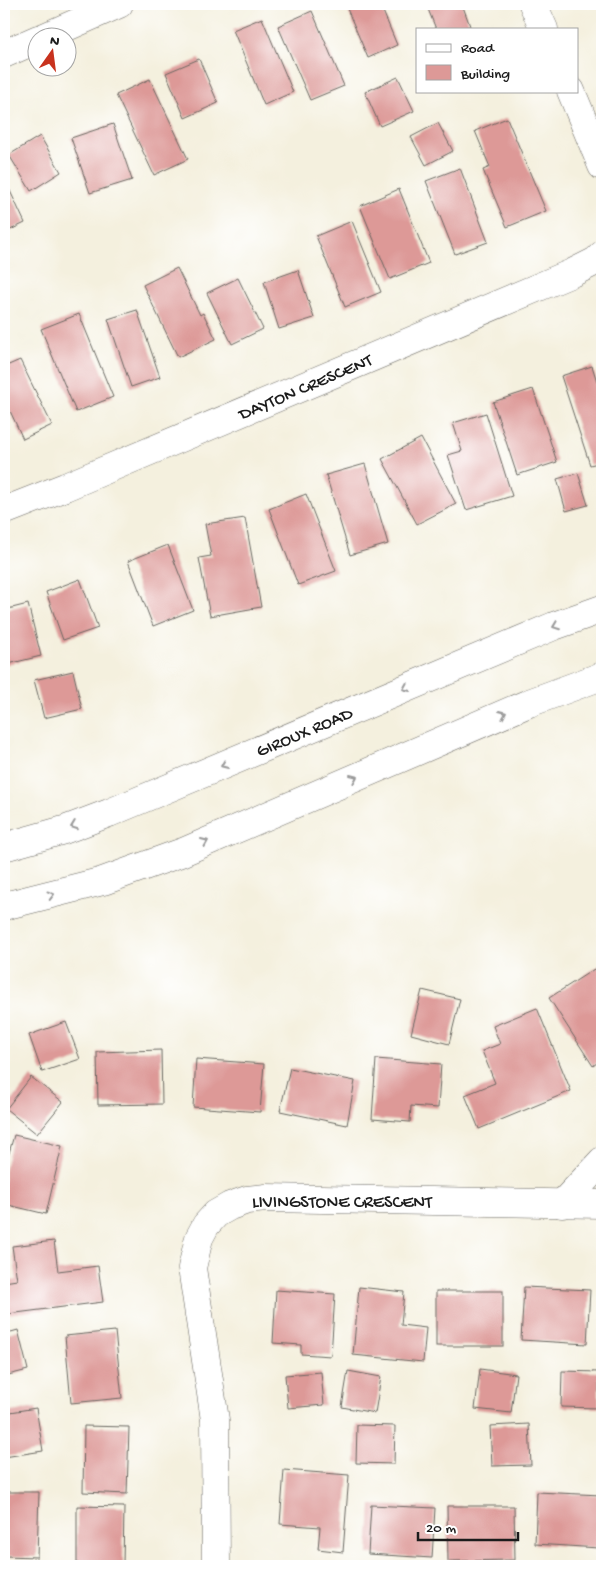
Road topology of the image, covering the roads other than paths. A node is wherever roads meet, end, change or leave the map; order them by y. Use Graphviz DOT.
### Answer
graph roads {
  1 [pos="119,4"];
  2 [pos="534,4"];
  3 [pos="65,28"];
  4 [pos="544,28"];
  5 [pos="28,43"];
  6 [pos="4,54"];
  7 [pos="571,92"];
  8 [pos="602,166"];
  9 [pos="602,255"];
  10 [pos="4,512"];
  11 [pos="602,609"];
  12 [pos="602,676"];
  13 [pos="4,848"];
  14 [pos="4,906"];
  15 [pos="602,1161"];
  16 [pos="562,1204"];
  17 [pos="602,1204"];
  18 [pos="216,1566"];
  1 -- 3 [label="street"];
  2 -- 4 [label="street"];
  5 -- 6 [label="street"];
  7 -- 8 [label="street"];
  9 -- 10 [label="street, DAYTON CRESCENT"];
  11 -- 13 [label="street, GIROUX ROAD, one-way"];
  14 -- 12 [label="street, one-way"];
  15 -- 16 [label="street"];
  16 -- 17 [label="street, LIVINGSTONE CRESCENT"];
  16 -- 18 [label="street, LIVINGSTONE CRESCENT"];
}
